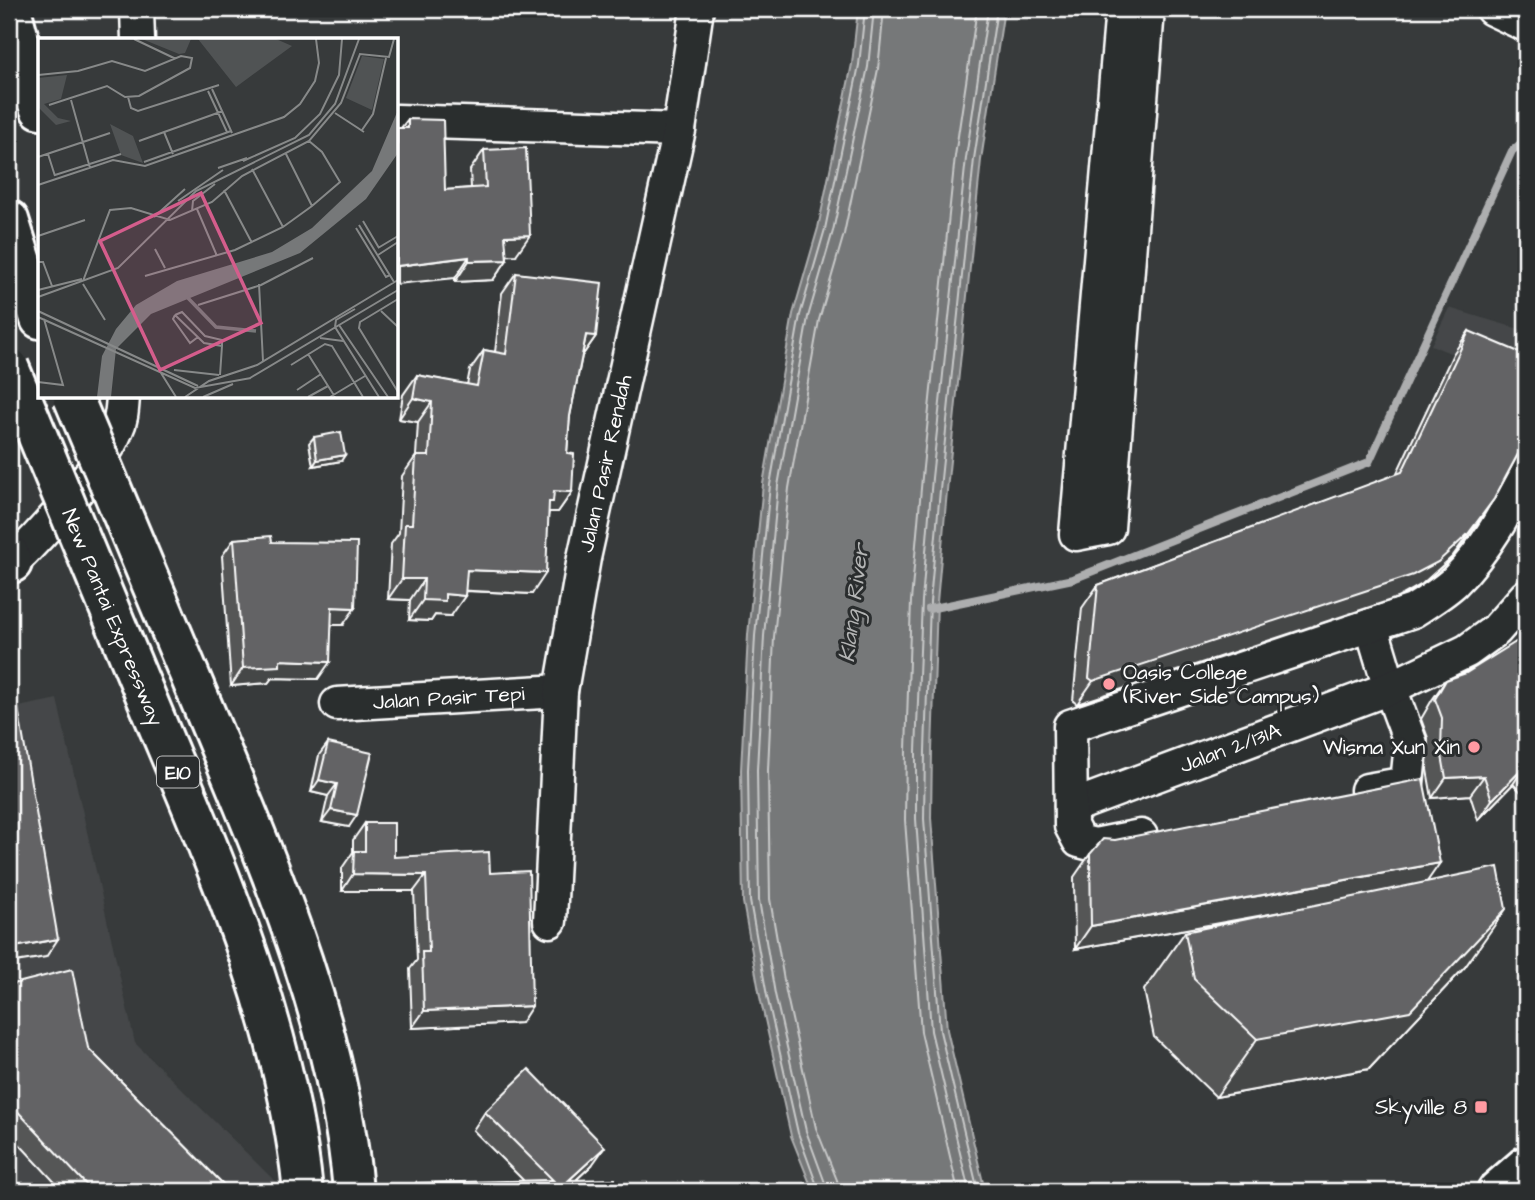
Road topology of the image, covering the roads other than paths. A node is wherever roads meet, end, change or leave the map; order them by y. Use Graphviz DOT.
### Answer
graph roads {
  1 [pos="11,9"];
  2 [pos="137,9"];
  3 [pos="697,9"];
  4 [pos="1122,9"];
  5 [pos="1148,9"];
  6 [pos="1492,9"];
  7 [pos="1526,24"];
  8 [pos="138,38"];
  9 [pos="30,55"];
  10 [pos="38,104"];
  11 [pos="399,121"];
  12 [pos="679,130"];
  13 [pos="9,220"];
  14 [pos="38,313"];
  15 [pos="9,367"];
  16 [pos="74,399"];
  17 [pos="122,399"];
  18 [pos="1526,471"];
  19 [pos="10,561"];
  20 [pos="1526,596"];
  21 [pos="1371,625"];
  22 [pos="1390,688"];
  23 [pos="561,691"];
  24 [pos="337,704"];
  25 [pos="1339,796"];
  26 [pos="1071,807"];
  27 [pos="1163,831"];
  28 [pos="550,921"];
  29 [pos="1526,1166"];
  30 [pos="303,1191"];
  31 [pos="353,1191"];
  32 [pos="1497,1191"];
  1 -- 9 [label="main road"];
  2 -- 8 [label="street"];
  3 -- 12 [label="street, Jalan Pasir Rendah"];
  4 -- 5 [label="street"];
  6 -- 7 [label="street"];
  9 -- 10 [label="main road"];
  11 -- 12 [label="street"];
  12 -- 23 [label="street, Jalan Pasir Rendah"];
  13 -- 14 [label="main road"];
  15 -- 30 [label="main road, New Pantai Expressway / E10, bridge"];
  16 -- 31 [label="main road, E10, bridge"];
  17 -- 19 [label="street"];
  18 -- 21 [label="street"];
  20 -- 22 [label="street, Jalan 2/131A"];
  21 -- 22 [label="street"];
  21 -- 26 [label="street"];
  22 -- 25 [label="street"];
  22 -- 26 [label="street, Jalan 2/131A"];
  23 -- 24 [label="street, Jalan Pasir Tepi"];
  23 -- 28 [label="street, Jalan Pasir Rendah"];
  26 -- 27 [label="street"];
  29 -- 32 [label="main road"];
}
